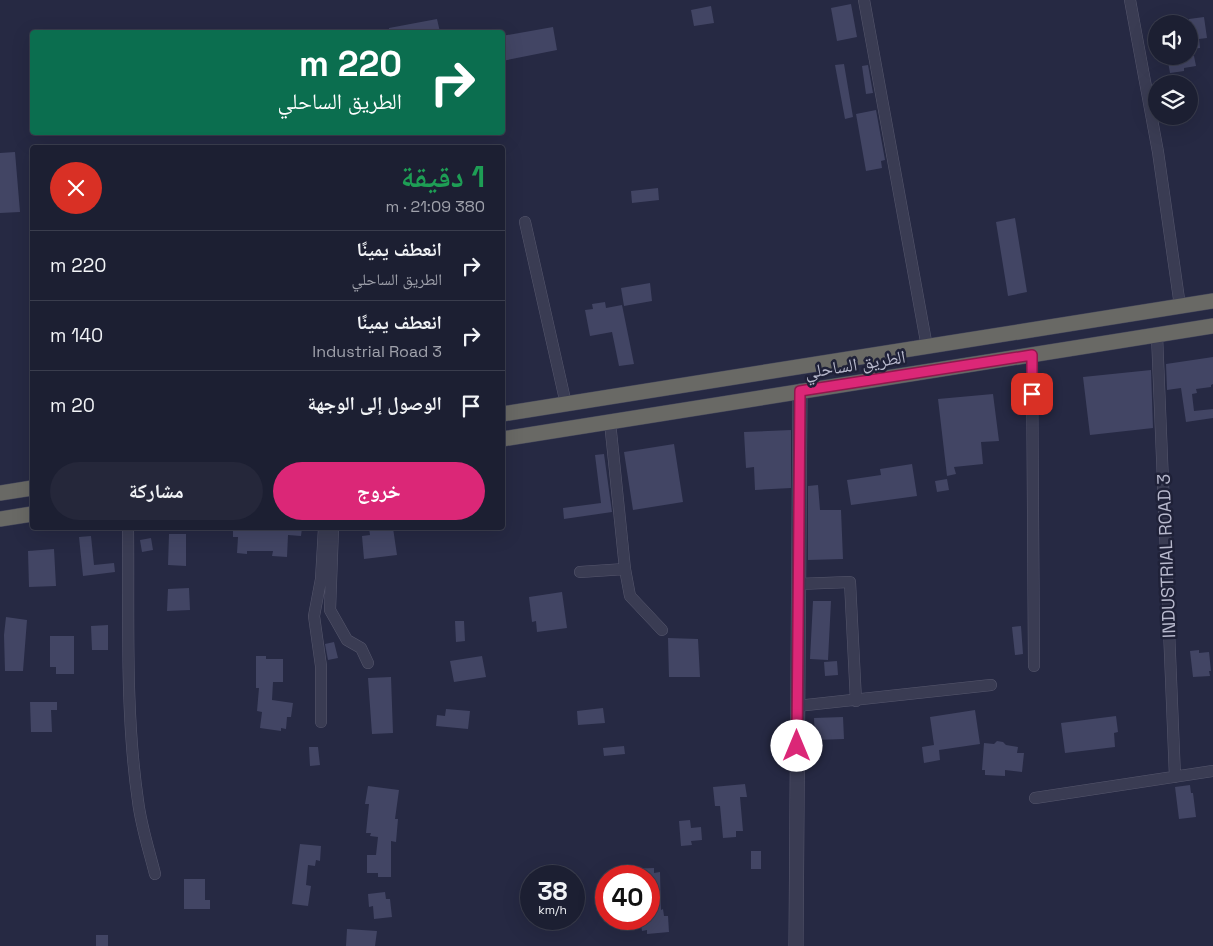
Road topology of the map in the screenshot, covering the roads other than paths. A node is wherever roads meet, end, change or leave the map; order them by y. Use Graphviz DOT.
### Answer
graph roads {
  1 [pos="864,0"];
  2 [pos="1130,0"];
  3 [pos="525,222"];
  4 [pos="1213,301"];
  5 [pos="1180,306"];
  6 [pos="1213,326"];
  7 [pos="1157,335"];
  8 [pos="927,346"];
  9 [pos="1032,355"];
  10 [pos="800,391"];
  11 [pos="566,404"];
  12 [pos="505,414"];
  13 [pos="610,422"];
  14 [pos="505,439"];
  15 [pos="30,488"];
  16 [pos="0,493"];
  17 [pos="30,514"];
  18 [pos="0,519"];
  19 [pos="128,530"];
  20 [pos="324,530"];
  21 [pos="333,530"];
  22 [pos="625,569"];
  23 [pos="580,572"];
  24 [pos="798,584"];
  25 [pos="662,630"];
  26 [pos="368,663"];
  27 [pos="1034,666"];
  28 [pos="991,685"];
  29 [pos="856,701"];
  30 [pos="797,706"];
  31 [pos="321,722"];
  32 [pos="1213,771"];
  33 [pos="1175,777"];
  34 [pos="1034,798"];
  35 [pos="155,874"];
  36 [pos="796,946"];
  1 -- 8 [label="street"];
  2 -- 5 [label="street"];
  3 -- 11 [label="street"];
  4 -- 5 [label="highway, الطريق الساحلي"];
  5 -- 8 [label="highway, الطريق الساحلي"];
  6 -- 7 [label="highway, الطريق الساحلي"];
  7 -- 9 [label="highway, الطريق الساحلي"];
  7 -- 33 [label="street, INDUSTRIAL ROAD 3"];
  8 -- 11 [label="highway, الطريق الساحلي"];
  9 -- 10 [label="highway, الطريق الساحلي"];
  9 -- 27 [label="street"];
  10 -- 13 [label="highway, الطريق الساحلي"];
  10 -- 24 [label="street"];
  11 -- 12 [label="highway, الطريق الساحلي"];
  13 -- 14 [label="highway, الطريق الساحلي"];
  13 -- 22 [label="street"];
  15 -- 16 [label="highway"];
  17 -- 18 [label="highway"];
  19 -- 35 [label="street"];
  20 -- 31 [label="street"];
  21 -- 26 [label="street"];
  22 -- 23 [label="street"];
  22 -- 25 [label="street"];
  24 -- 29 [label="street"];
  24 -- 30 [label="street"];
  28 -- 29 [label="street"];
  29 -- 30 [label="street"];
  30 -- 36 [label="street"];
  32 -- 33 [label="street"];
  33 -- 34 [label="street"];
}
